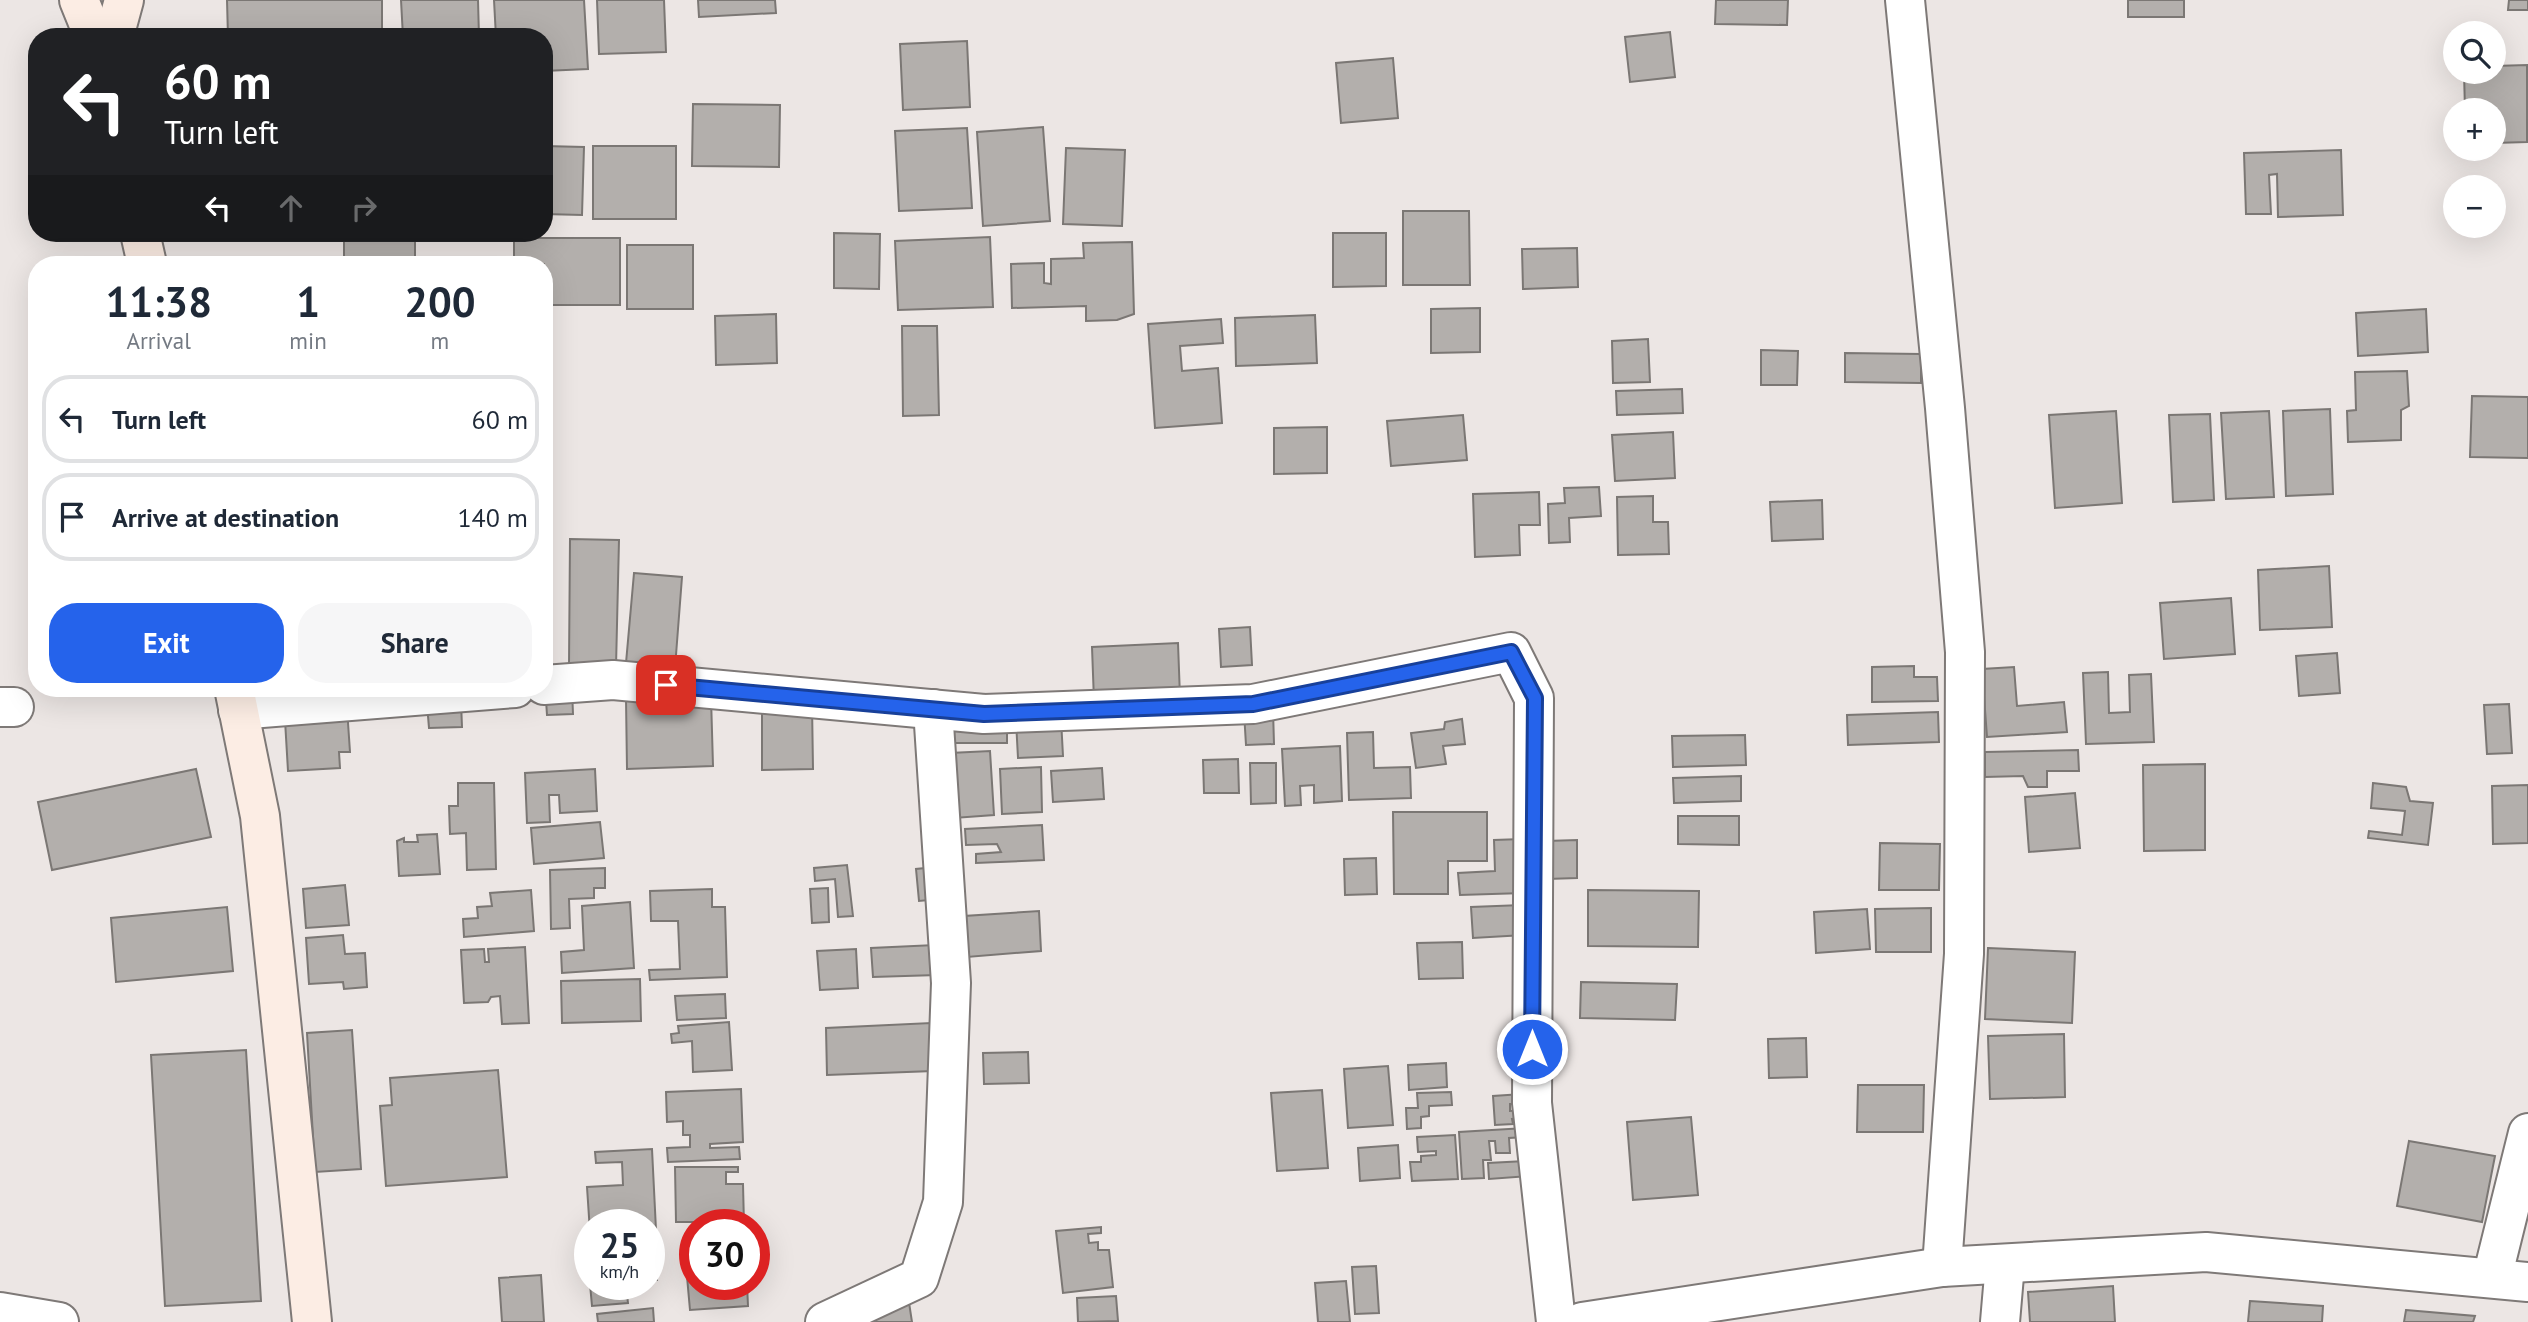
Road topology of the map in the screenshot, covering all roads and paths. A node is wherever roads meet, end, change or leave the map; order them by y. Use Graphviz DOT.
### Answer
graph roads {
  1 [pos="79,0"];
  2 [pos="124,0"];
  3 [pos="1905,0"];
  4 [pos="90,28"];
  5 [pos="116,28"];
  6 [pos="553,684"];
  7 [pos="287,697"];
  8 [pos="236,699"];
  9 [pos="933,709"];
  10 [pos="2528,1133"];
  11 [pos="2005,1264"];
  12 [pos="1942,1267"];
  13 [pos="2510,1280"];
  14 [pos="0,1312"];
  15 [pos="60,1322"];
  16 [pos="312,1322"];
  17 [pos="825,1322"];
  18 [pos="1556,1322"];
  19 [pos="1582,1322"];
  20 [pos="2000,1322"];
  1 -- 4 [label="street"];
  2 -- 5 [label="street"];
  3 -- 12 [label="street"];
  6 -- 9 [label="street"];
  7 -- 8 [label="street"];
  8 -- 16 [label="street"];
  9 -- 17 [label="street"];
  9 -- 18 [label="street"];
  10 -- 13 [label="street"];
  11 -- 12 [label="street"];
  11 -- 13 [label="street"];
  11 -- 20 [label="street"];
  12 -- 19 [label="street"];
  14 -- 15 [label="street"];
}
